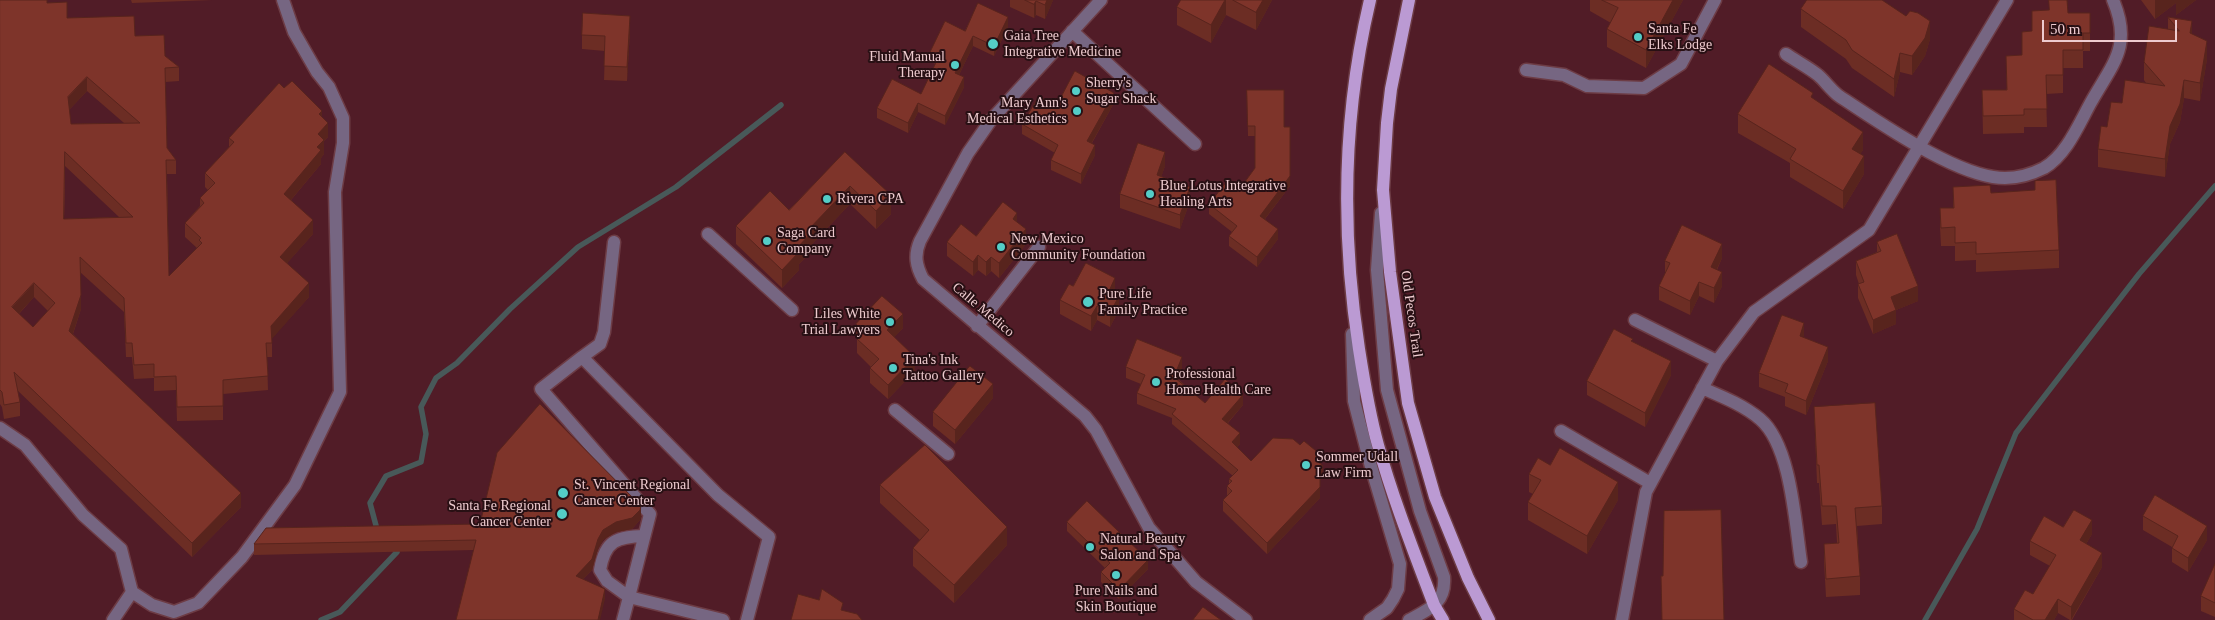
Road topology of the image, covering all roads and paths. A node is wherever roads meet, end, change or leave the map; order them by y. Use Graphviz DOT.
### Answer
graph roads {
  1 [pos="282,0"];
  2 [pos="1101,0"];
  3 [pos="1370,0"];
  4 [pos="1409,0"];
  5 [pos="1715,0"];
  6 [pos="2007,0"];
  7 [pos="2113,0"];
  8 [pos="1072,31"];
  9 [pos="1786,54"];
  10 [pos="1526,70"];
  11 [pos="1195,144"];
  12 [pos="1920,146"];
  13 [pos="1383,190"];
  14 [pos="708,234"];
  15 [pos="614,242"];
  16 [pos="1039,247"];
  17 [pos="1351,296"];
  18 [pos="792,310"];
  19 [pos="1635,320"];
  20 [pos="977,326"];
  21 [pos="582,357"];
  22 [pos="1717,361"];
  23 [pos="1702,388"];
  24 [pos="895,410"];
  25 [pos="0,428"];
  26 [pos="1561,431"];
  27 [pos="948,454"];
  28 [pos="1650,483"];
  29 [pos="644,536"];
  30 [pos="1801,562"];
  31 [pos="132,592"];
  32 [pos="629,597"];
  33 [pos="1434,605"];
  34 [pos="113,620"];
  35 [pos="623,620"];
  36 [pos="723,620"];
  37 [pos="747,620"];
  38 [pos="1246,620"];
  39 [pos="1370,620"];
  40 [pos="1409,620"];
  41 [pos="1442,620"];
  42 [pos="1488,620"];
  43 [pos="1622,620"];
  1 -- 31 [label="street"];
  2 -- 8 [label="street, Calle Medico"];
  3 -- 17 [label="main road"];
  4 -- 13 [label="main road, Old Pecos Trail"];
  5 -- 10 [label="street"];
  6 -- 12 [label="street"];
  7 -- 12 [label="street"];
  8 -- 11 [label="street"];
  8 -- 20 [label="street, Calle Medico"];
  9 -- 12 [label="street"];
  12 -- 22 [label="street"];
  13 -- 33 [label="street"];
  13 -- 42 [label="main road, Old Pecos Trail"];
  14 -- 18 [label="street"];
  15 -- 21 [label="street"];
  16 -- 20 [label="street"];
  17 -- 33 [label="main road"];
  17 -- 39 [label="street"];
  19 -- 22 [label="street"];
  20 -- 38 [label="street, Calle Medico"];
  21 -- 29 [label="street"];
  21 -- 37 [label="street"];
  22 -- 23 [label="street"];
  23 -- 28 [label="street"];
  23 -- 30 [label="street"];
  24 -- 27 [label="street"];
  25 -- 31 [label="street"];
  26 -- 28 [label="street"];
  28 -- 43 [label="street"];
  29 -- 32 [label="street"];
  29 -- 32 [label="street"];
  31 -- 34 [label="street"];
  32 -- 35 [label="street"];
  32 -- 36 [label="street"];
  33 -- 40 [label="street"];
  33 -- 41 [label="main road"];
}
